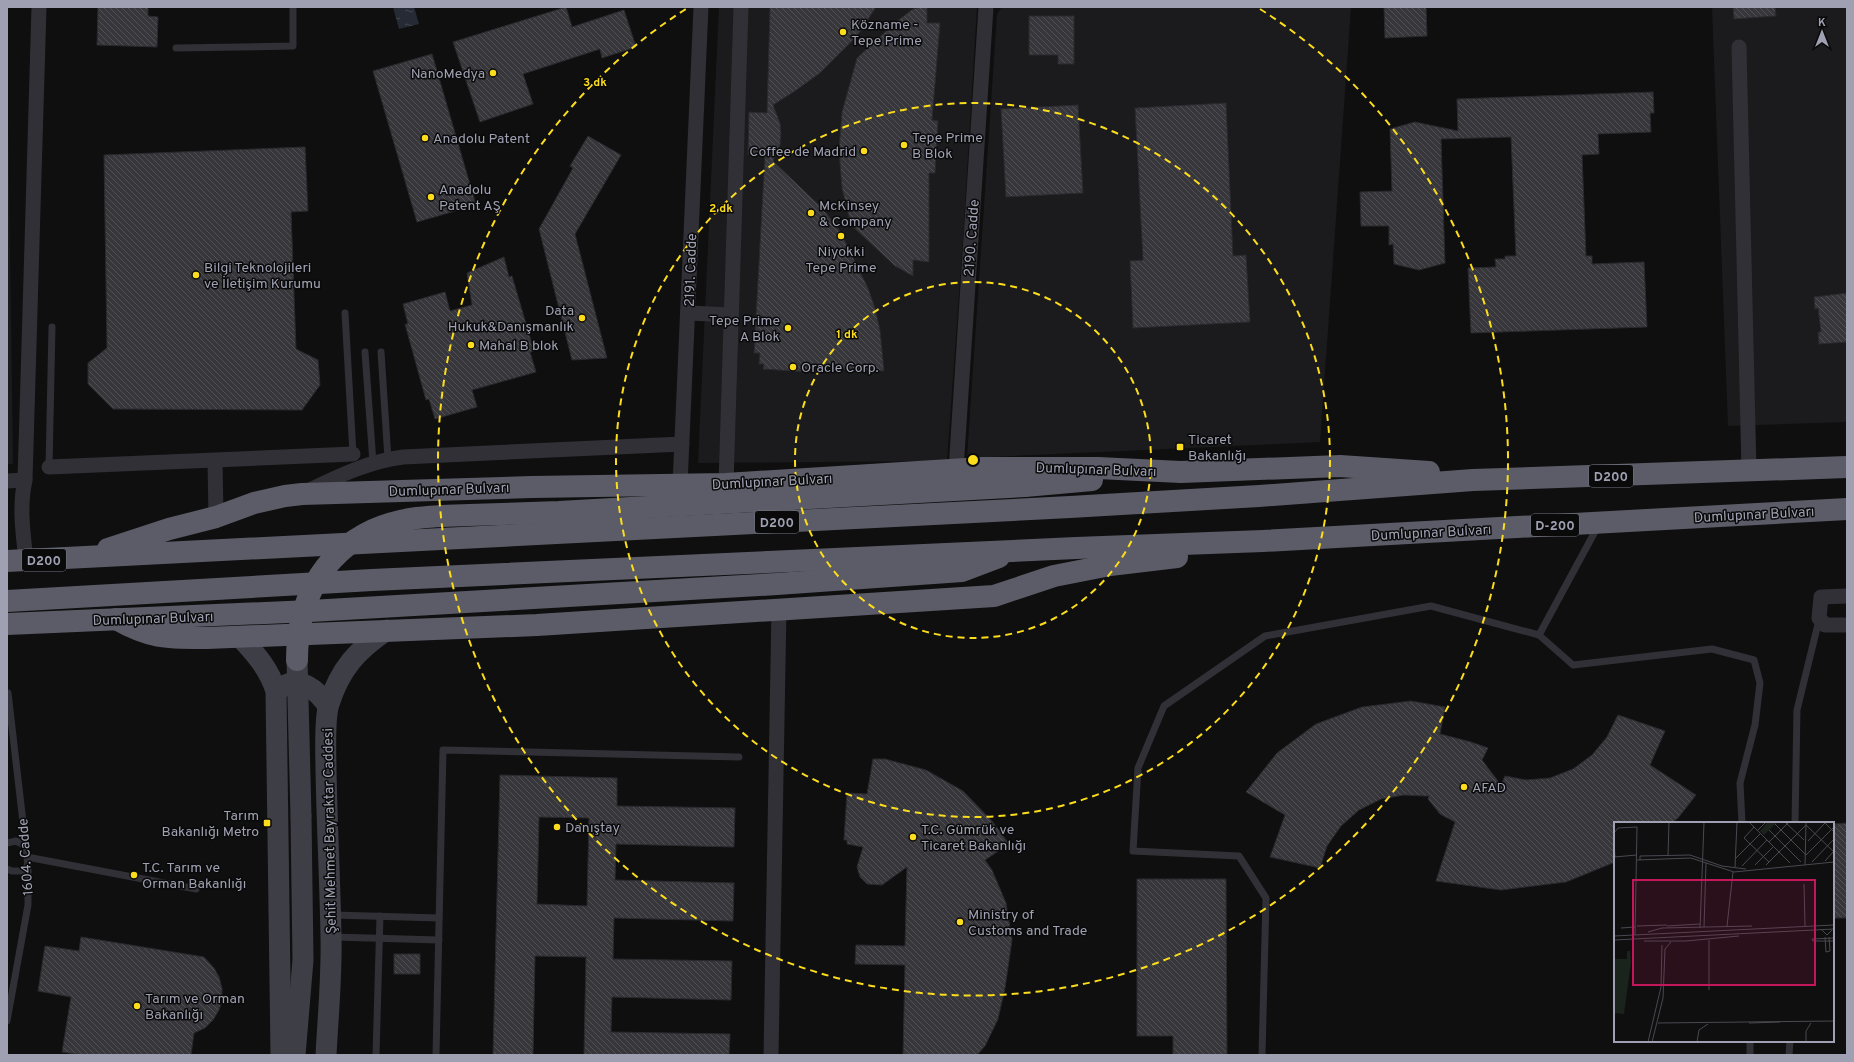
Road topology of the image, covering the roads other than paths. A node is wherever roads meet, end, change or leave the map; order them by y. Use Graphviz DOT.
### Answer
graph roads {
  1 [pos="39,7"];
  2 [pos="293,7"];
  3 [pos="701,7"];
  4 [pos="741,7"];
  5 [pos="986,7"];
  6 [pos="1739,47"];
  7 [pos="176,48"];
  8 [pos="345,313"];
  9 [pos="688,313"];
  10 [pos="731,315"];
  11 [pos="52,327"];
  12 [pos="365,352"];
  13 [pos="381,352"];
  14 [pos="682,444"];
  15 [pos="353,454"];
  16 [pos="388,459"];
  17 [pos="215,461"];
  18 [pos="373,463"];
  19 [pos="49,467"];
  20 [pos="1847,467"];
  21 [pos="956,470"];
  22 [pos="1749,471"];
  23 [pos="1181,472"];
  24 [pos="25,480"];
  25 [pos="1473,480"];
  26 [pos="7,481"];
  27 [pos="726,484"];
  28 [pos="680,485"];
  29 [pos="302,494"];
  30 [pos="1847,509"];
  31 [pos="216,517"];
  32 [pos="1600,523"];
  33 [pos="1263,541"];
  34 [pos="1015,551"];
  35 [pos="80,558"];
  36 [pos="17,561"];
  37 [pos="1847,596"];
  38 [pos="7,601"];
  39 [pos="779,608"];
  40 [pos="1819,618"];
  41 [pos="116,619"];
  42 [pos="7,624"];
  43 [pos="1847,625"];
  44 [pos="387,630"];
  45 [pos="1539,634"];
  46 [pos="240,637"];
  47 [pos="297,660"];
  48 [pos="276,691"];
  49 [pos="8,693"];
  50 [pos="328,706"];
  51 [pos="739,757"];
  52 [pos="1742,822"];
  53 [pos="1795,822"];
  54 [pos="7,843"];
  55 [pos="26,846"];
  56 [pos="27,857"];
  57 [pos="28,865"];
  58 [pos="7,869"];
  59 [pos="196,889"];
  60 [pos="330,915"];
  61 [pos="380,916"];
  62 [pos="439,918"];
  63 [pos="331,937"];
  64 [pos="380,939"];
  65 [pos="439,940"];
  66 [pos="7,1021"];
  67 [pos="1750,1042"];
  68 [pos="1790,1042"];
  69 [pos="281,1055"];
  70 [pos="295,1055"];
  71 [pos="326,1055"];
  72 [pos="376,1055"];
  73 [pos="436,1055"];
  74 [pos="771,1055"];
  75 [pos="1262,1055"];
  76 [pos="1750,1055"];
  77 [pos="1789,1055"];
  1 -- 24 [label="street"];
  2 -- 7 [label="lane"];
  3 -- 9 [label="street, 2191. Cadde"];
  4 -- 10 [label="street"];
  5 -- 21 [label="street, 2190. Cadde"];
  6 -- 22 [label="street"];
  8 -- 15 [label="lane"];
  9 -- 10 [label="street"];
  9 -- 14 [label="street, 2191. Cadde"];
  10 -- 27 [label="street"];
  11 -- 19 [label="lane"];
  12 -- 18 [label="lane"];
  13 -- 16 [label="lane"];
  14 -- 16 [label="street"];
  14 -- 28 [label="street, 2191. Cadde"];
  15 -- 17 [label="street"];
  16 -- 18 [label="street"];
  17 -- 19 [label="street"];
  17 -- 31 [label="street"];
  18 -- 29 [label="street"];
  20 -- 22 [label="highway, Dumlupınar Bulvarı"];
  21 -- 23 [label="highway, Dumlupınar Bulvarı"];
  21 -- 27 [label="highway, Dumlupınar Bulvarı"];
  22 -- 25 [label="highway, Dumlupınar Bulvarı / D200"];
  23 -- 25 [label="highway, Dumlupınar Bulvarı"];
  23 -- 47 [label="highway, bridge"];
  24 -- 26 [label="street"];
  24 -- 36 [label="street"];
  25 -- 35 [label="highway, Dumlupınar Bulvarı / D200"];
  27 -- 28 [label="highway, Dumlupınar Bulvarı"];
  28 -- 29 [label="highway, Dumlupınar Bulvarı"];
  29 -- 31 [label="highway, Dumlupınar Bulvarı"];
  30 -- 32 [label="highway, Dumlupınar Bulvarı / D-200"];
  31 -- 35 [label="highway, Dumlupınar Bulvarı"];
  32 -- 33 [label="highway, Dumlupınar Bulvarı / D-200"];
  32 -- 45 [label="lane"];
  33 -- 34 [label="highway, Dumlupınar Bulvarı"];
  33 -- 39 [label="highway"];
  34 -- 38 [label="highway, Dumlupınar Bulvarı"];
  34 -- 41 [label="highway, Dumlupınar Bulvarı"];
  35 -- 36 [label="highway, Dumlupınar Bulvarı / D200"];
  37 -- 40 [label="street"];
  39 -- 44 [label="highway"];
  39 -- 74 [label="street"];
  40 -- 43 [label="street"];
  40 -- 53 [label="lane"];
  41 -- 42 [label="highway, Dumlupınar Bulvarı"];
  41 -- 46 [label="highway"];
  44 -- 46 [label="highway"];
  44 -- 50 [label="main road, Şehit Mehmet Bayraktar Caddesi"];
  45 -- 52 [label="lane"];
  45 -- 75 [label="lane"];
  46 -- 48 [label="main road"];
  47 -- 70 [label="main road, Şehit Mehmet Bayraktar Caddesi, bridge"];
  48 -- 50 [label="main road"];
  48 -- 69 [label="main road"];
  49 -- 55 [label="lane, 1604. Cadde"];
  50 -- 60 [label="main road, Şehit Mehmet Bayraktar Caddesi"];
  51 -- 62 [label="lane"];
  54 -- 55 [label="lane"];
  55 -- 56 [label="lane, 1604. Cadde"];
  56 -- 57 [label="lane, 1604. Cadde"];
  56 -- 59 [label="lane"];
  57 -- 58 [label="lane"];
  57 -- 66 [label="lane, 1604. Cadde"];
  60 -- 61 [label="lane"];
  60 -- 63 [label="main road, Şehit Mehmet Bayraktar Caddesi"];
  61 -- 62 [label="lane"];
  61 -- 64 [label="lane"];
  62 -- 65 [label="lane"];
  63 -- 64 [label="lane"];
  63 -- 71 [label="main road, Şehit Mehmet Bayraktar Caddesi"];
  64 -- 65 [label="lane"];
  64 -- 72 [label="lane"];
  65 -- 73 [label="lane"];
  67 -- 76 [label="lane"];
  68 -- 77 [label="lane"];
}
